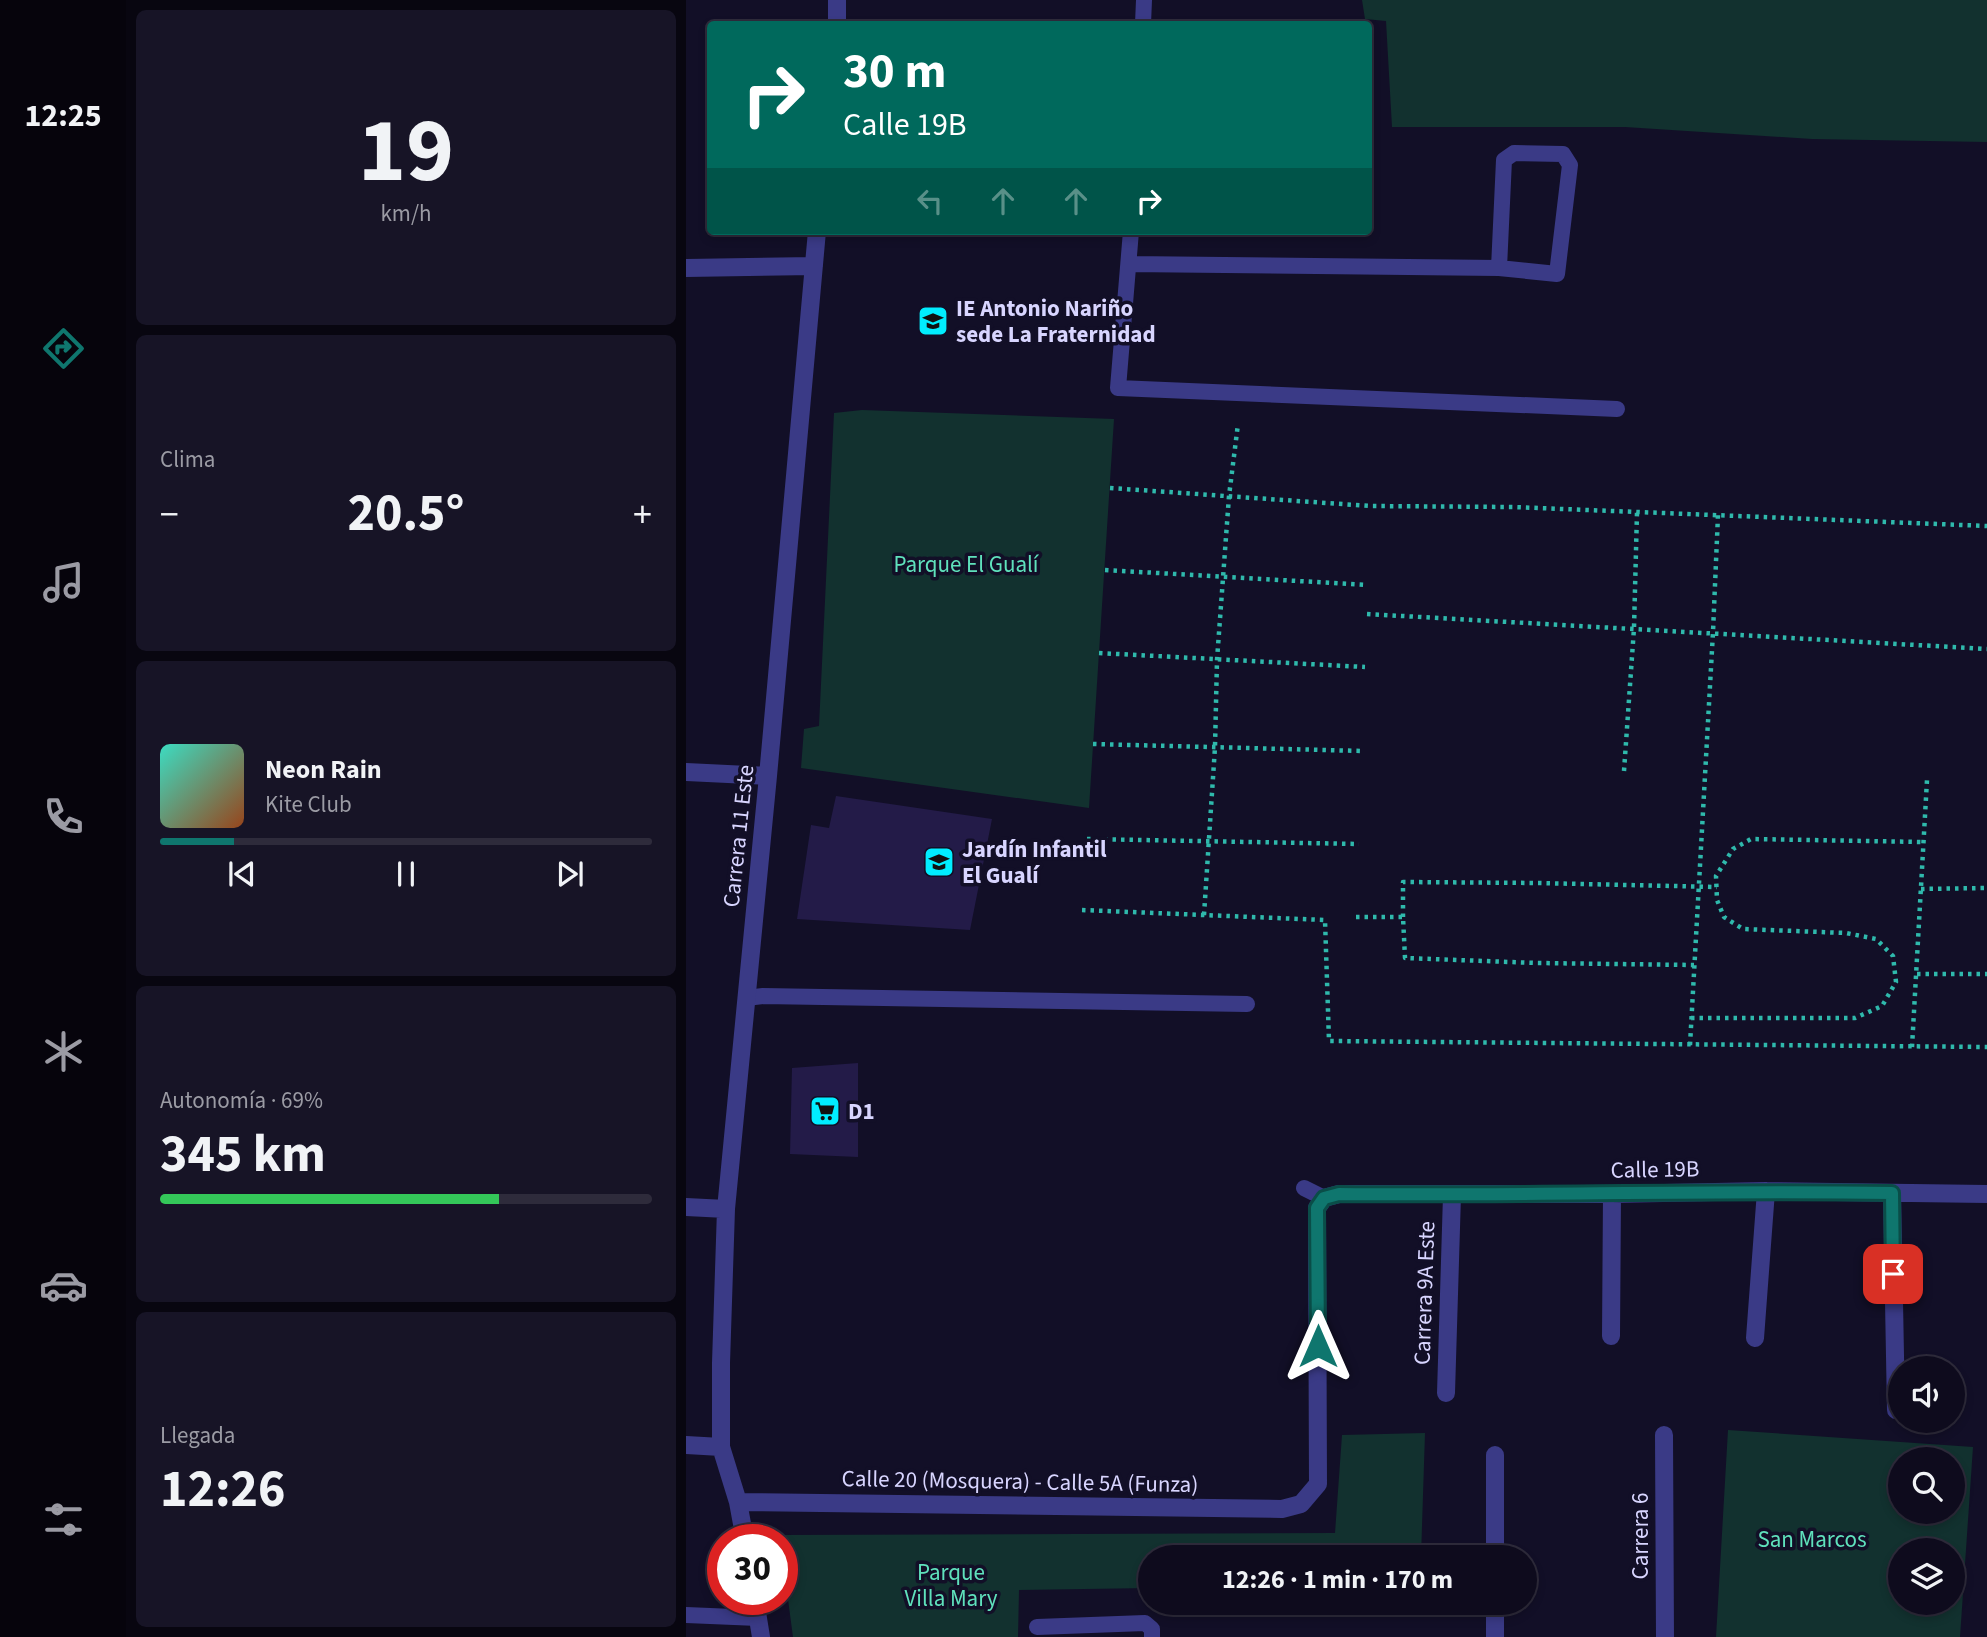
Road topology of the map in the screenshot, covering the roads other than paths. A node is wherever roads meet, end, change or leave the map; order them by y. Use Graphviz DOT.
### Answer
graph roads {
  1 [pos="1143,0"];
  2 [pos="1143,21"];
  3 [pos="817,235"];
  4 [pos="1131,235"];
  5 [pos="1129,264"];
  6 [pos="814,266"];
  7 [pos="686,268"];
  8 [pos="1499,268"];
  9 [pos="1617,409"];
  10 [pos="686,772"];
  11 [pos="768,776"];
  12 [pos="746,998"];
  13 [pos="1247,1004"];
  14 [pos="1304,1188"];
  15 [pos="1766,1191"];
  16 [pos="1892,1193"];
  17 [pos="1612,1194"];
  18 [pos="1452,1195"];
  19 [pos="1987,1195"];
  20 [pos="1324,1198"];
  21 [pos="686,1207"];
  22 [pos="726,1209"];
  23 [pos="1611,1336"];
  24 [pos="1755,1338"];
  25 [pos="1895,1356"];
  26 [pos="1446,1393"];
  27 [pos="1664,1435"];
  28 [pos="686,1445"];
  29 [pos="721,1447"];
  30 [pos="1495,1455"];
  31 [pos="738,1502"];
  32 [pos="742,1524"];
  33 [pos="1495,1545"];
  34 [pos="707,1613"];
  35 [pos="686,1615"];
  36 [pos="758,1615"];
  37 [pos="1495,1615"];
  38 [pos="1037,1627"];
  39 [pos="761,1637"];
  40 [pos="1152,1637"];
  41 [pos="1495,1637"];
  42 [pos="1665,1637"];
  1 -- 2 [label="lane"];
  3 -- 6 [label="street, Carrera 11 Este"];
  4 -- 5 [label="lane"];
  5 -- 8 [label="lane"];
  5 -- 9 [label="lane"];
  6 -- 7 [label="street"];
  6 -- 11 [label="street, Carrera 11 Este"];
  8 -- 8 [label="lane"];
  10 -- 11 [label="street"];
  11 -- 12 [label="street, Carrera 11 Este"];
  12 -- 13 [label="lane"];
  12 -- 22 [label="street, Carrera 11 Este"];
  14 -- 20 [label="lane"];
  15 -- 16 [label="street, Calle 19B"];
  15 -- 17 [label="street, Calle 19B"];
  15 -- 24 [label="street"];
  16 -- 19 [label="street, Calle 19B"];
  16 -- 25 [label="street"];
  17 -- 18 [label="street, Calle 19B"];
  17 -- 23 [label="street"];
  18 -- 20 [label="street, Calle 19B"];
  18 -- 26 [label="street, Carrera 9A Este"];
  20 -- 31 [label="street, Calle 20 (Mosquera) - Calle 5A (Funza)"];
  21 -- 22 [label="street"];
  22 -- 29 [label="street, Carrera 11 Este"];
  27 -- 42 [label="street, Carrera 6"];
  28 -- 29 [label="street"];
  29 -- 31 [label="street, Carrera 11 Este"];
  30 -- 33 [label="street"];
  31 -- 32 [label="street, Carrera 11 Este"];
  34 -- 35 [label="lane"];
  36 -- 39 [label="street"];
  37 -- 41 [label="street"];
  38 -- 40 [label="lane"];
}
